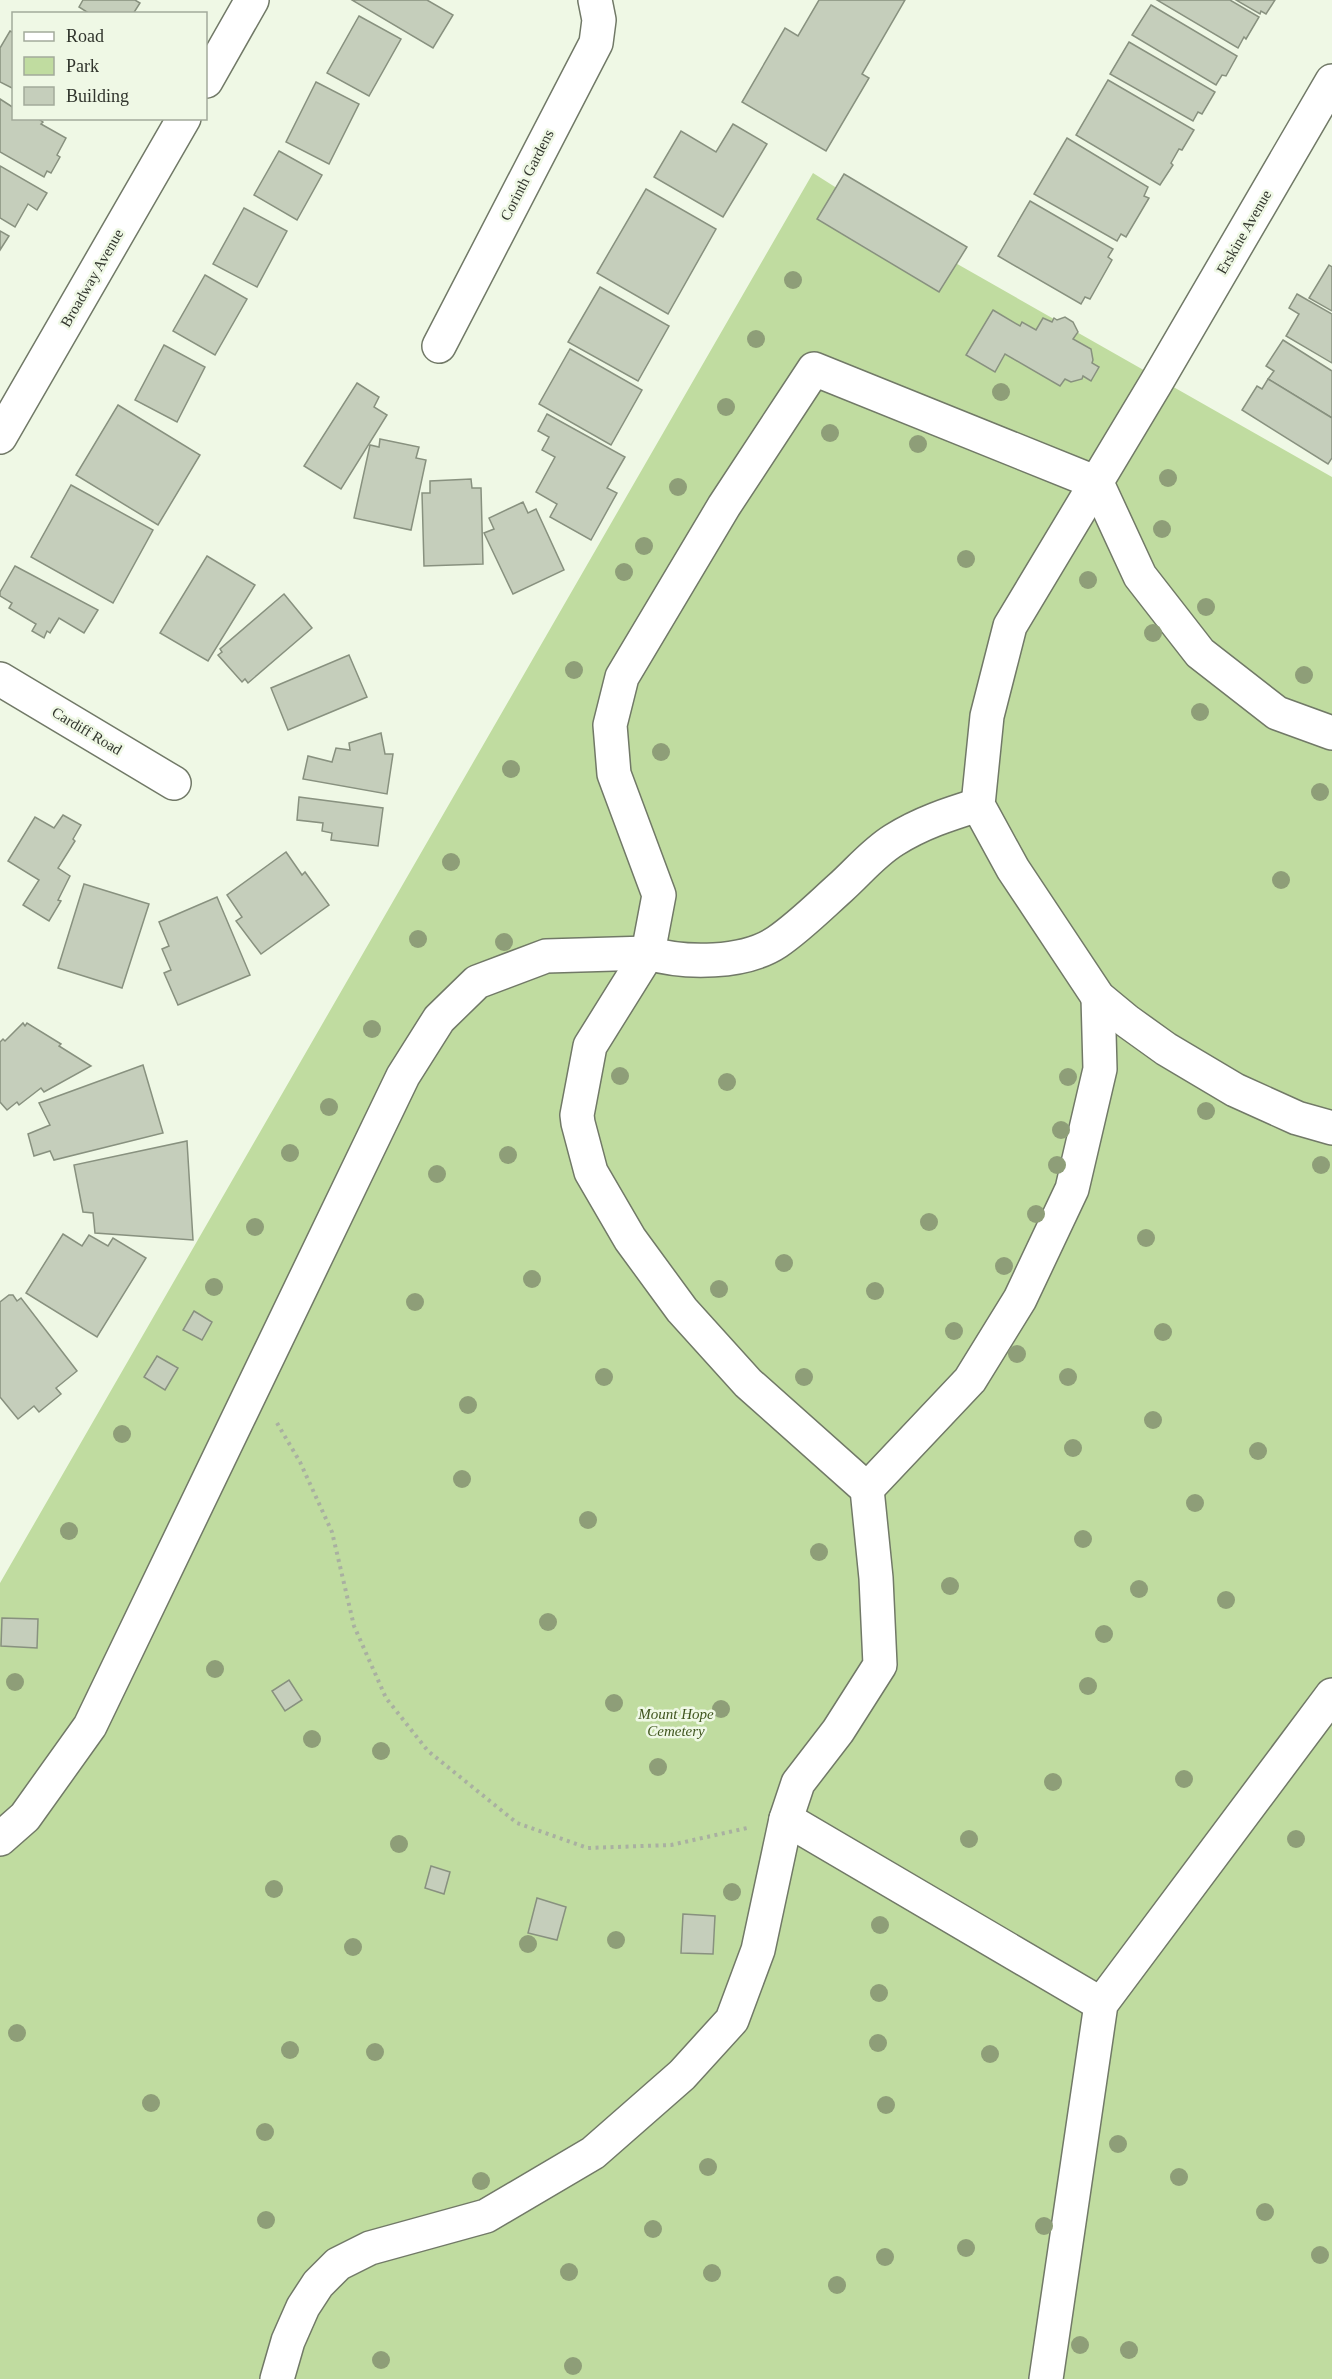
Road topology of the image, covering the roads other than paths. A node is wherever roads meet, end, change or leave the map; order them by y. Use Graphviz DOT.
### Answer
graph roads {
  1 [pos="252,0"];
  2 [pos="595,0"];
  3 [pos="207,79"];
  4 [pos="1332,81"];
  5 [pos="183,120"];
  6 [pos="439,346"];
  7 [pos="0,437"];
  8 [pos="1097,483"];
  9 [pos="0,679"];
  10 [pos="1332,733"];
  11 [pos="174,783"];
  12 [pos="978,805"];
  13 [pos="648,953"];
  14 [pos="1098,997"];
  15 [pos="1332,1128"];
  16 [pos="867,1489"];
  17 [pos="1332,1695"];
  18 [pos="786,1819"];
  19 [pos="0,1839"];
  20 [pos="1101,2004"];
  21 [pos="277,2379"];
  22 [pos="1046,2379"];
  1 -- 3 [label="street"];
  2 -- 6 [label="street, Corinth Gardens"];
  4 -- 8 [label="street, Erskine Avenue"];
  5 -- 7 [label="street, Broadway Avenue"];
  8 -- 10 [label="street"];
  8 -- 12 [label="street, Erskine Avenue"];
  8 -- 13 [label="street"];
  9 -- 11 [label="street, Cardiff Road"];
  12 -- 13 [label="street"];
  12 -- 14 [label="street"];
  13 -- 16 [label="street"];
  13 -- 19 [label="street"];
  14 -- 15 [label="street"];
  14 -- 16 [label="street"];
  16 -- 18 [label="street"];
  17 -- 20 [label="street"];
  18 -- 20 [label="street"];
  18 -- 21 [label="street"];
  20 -- 22 [label="street"];
}
